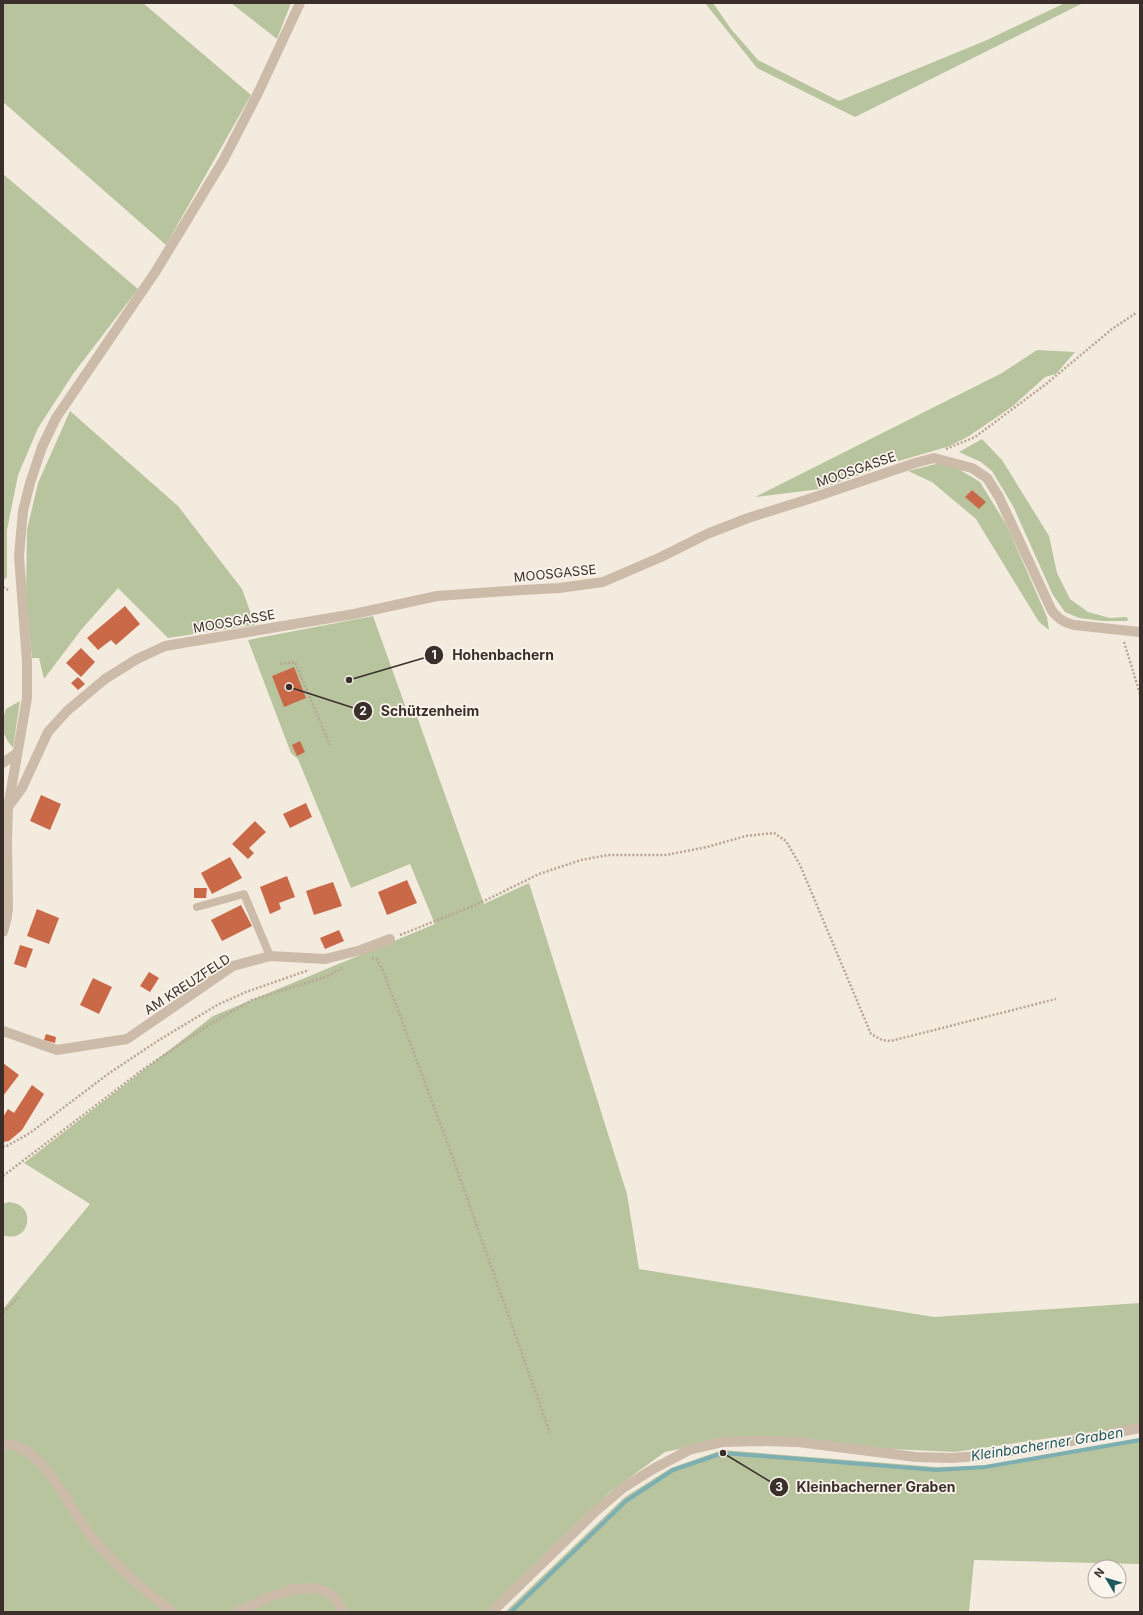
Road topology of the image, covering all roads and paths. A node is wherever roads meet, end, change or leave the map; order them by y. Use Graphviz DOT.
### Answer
graph roads {
  1 [pos="300,3"];
  2 [pos="1136,313"];
  3 [pos="934,458"];
  4 [pos="1121,630"];
  5 [pos="1140,632"];
  6 [pos="280,664"];
  7 [pos="1140,694"];
  8 [pos="330,746"];
  9 [pos="17,753"];
  10 [pos="3,763"];
  11 [pos="8,807"];
  12 [pos="197,908"];
  13 [pos="3,932"];
  14 [pos="390,939"];
  15 [pos="270,956"];
  16 [pos="368,957"];
  17 [pos="346,966"];
  18 [pos="310,970"];
  19 [pos="1056,999"];
  20 [pos="3,1031"];
  21 [pos="3,1146"];
  22 [pos="3,1176"];
  23 [pos="19,1297"];
  24 [pos="3,1313"];
  25 [pos="1140,1428"];
  26 [pos="550,1433"];
  27 [pos="3,1445"];
  28 [pos="172,1612"];
  29 [pos="236,1612"];
  30 [pos="344,1612"];
  31 [pos="492,1612"];
  1 -- 9 [label="street"];
  2 -- 3 [label="path"];
  3 -- 4 [label="street, MOOSGASSE"];
  3 -- 11 [label="street, MOOSGASSE"];
  4 -- 5 [label="street, MOOSGASSE"];
  4 -- 7 [label="path"];
  6 -- 8 [label="path"];
  9 -- 10 [label="street"];
  9 -- 11 [label="street"];
  11 -- 13 [label="street"];
  12 -- 15 [label="lane"];
  14 -- 15 [label="street, AM KREUZFELD"];
  14 -- 19 [label="path"];
  15 -- 20 [label="street, AM KREUZFELD"];
  16 -- 26 [label="path"];
  17 -- 22 [label="path"];
  18 -- 21 [label="path"];
  23 -- 24 [label="path"];
  25 -- 31 [label="street"];
  27 -- 28 [label="street"];
  29 -- 30 [label="street"];
}
